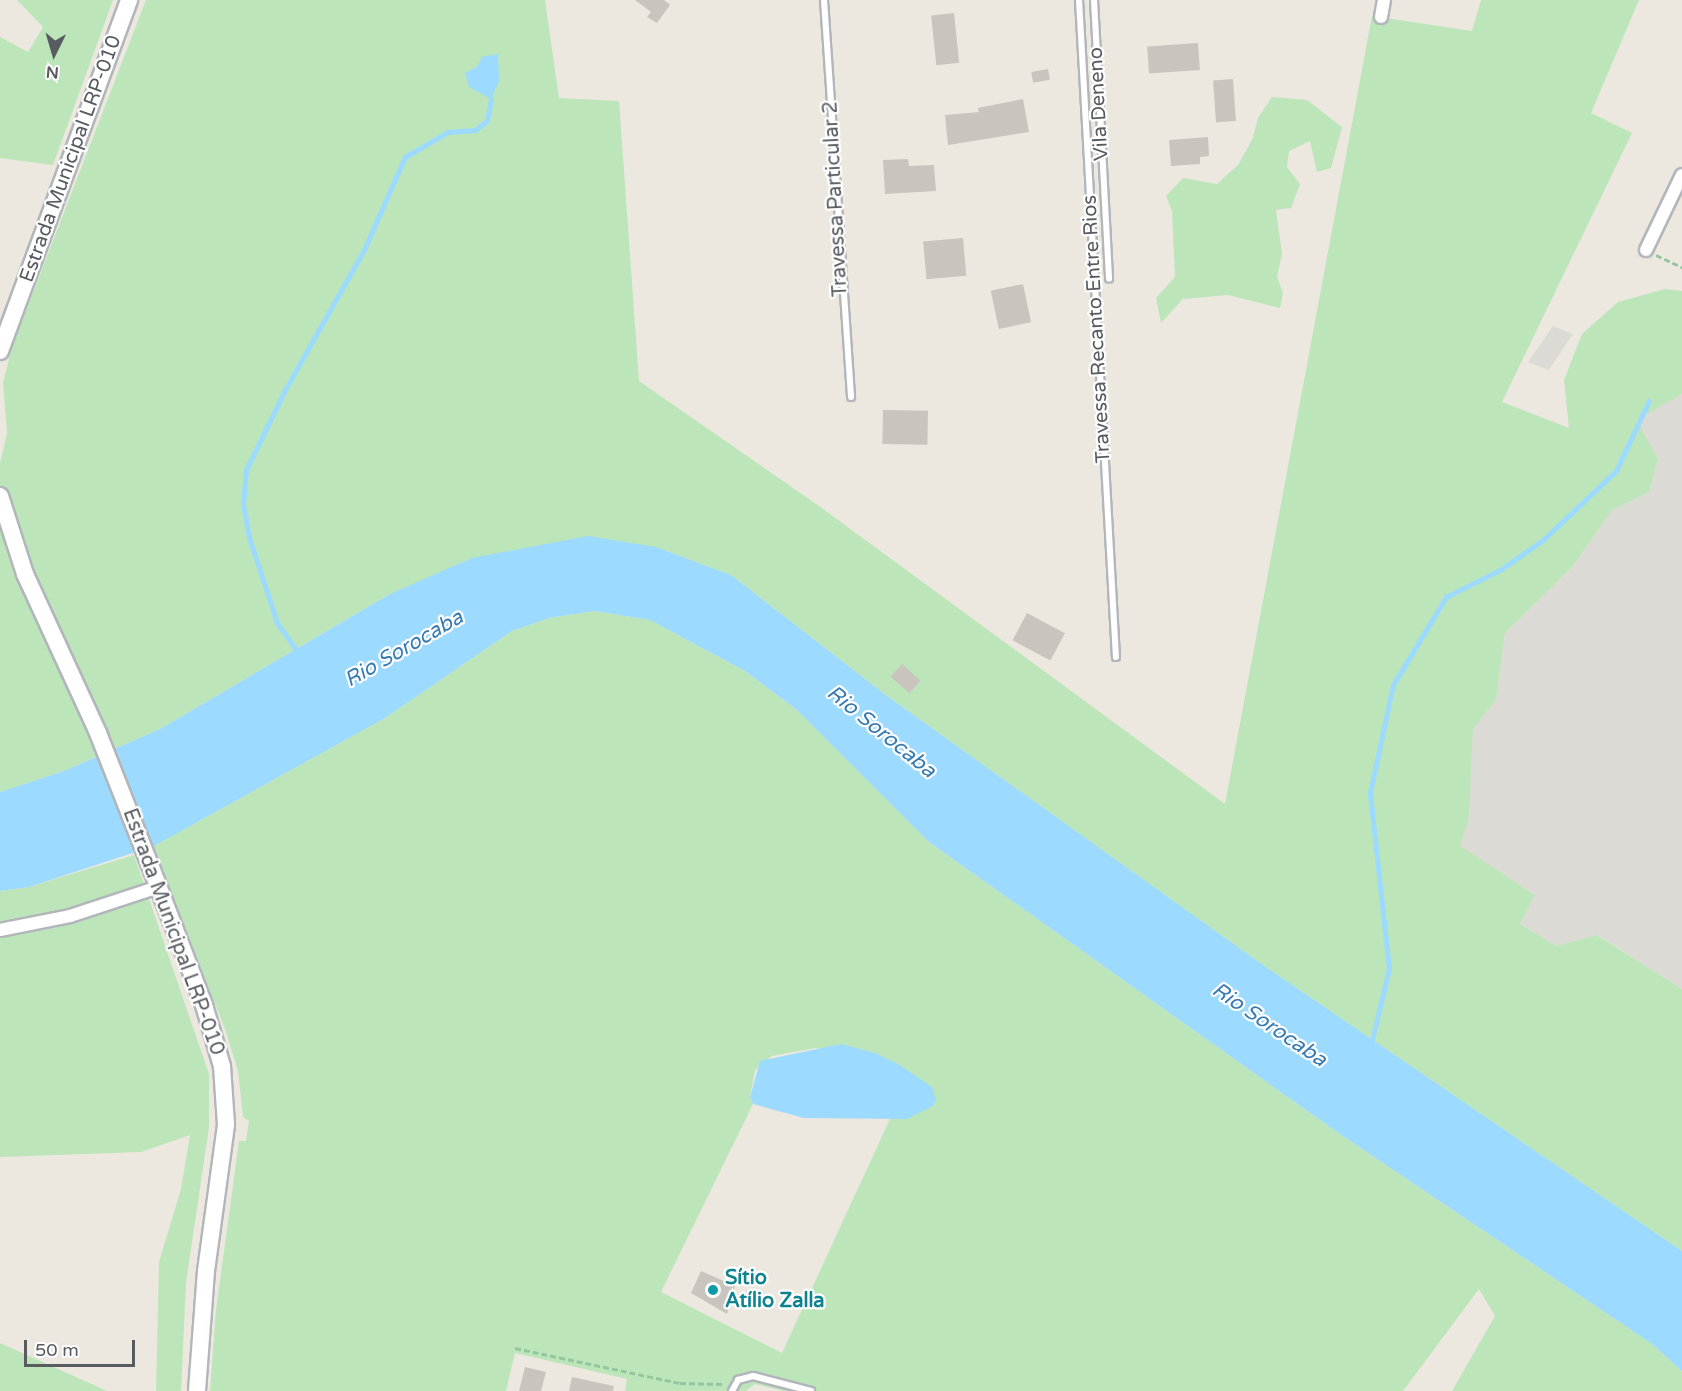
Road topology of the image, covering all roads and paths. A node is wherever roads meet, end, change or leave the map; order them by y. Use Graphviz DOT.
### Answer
graph roads {
  1 [pos="129,0"];
  2 [pos="824,0"];
  3 [pos="1079,0"];
  4 [pos="1094,0"];
  5 [pos="1384,0"];
  6 [pos="1381,16"];
  7 [pos="1682,175"];
  8 [pos="1646,250"];
  9 [pos="1682,267"];
  10 [pos="1108,279"];
  11 [pos="0,351"];
  12 [pos="851,397"];
  13 [pos="0,496"];
  14 [pos="1116,657"];
  15 [pos="158,886"];
  16 [pos="0,930"];
  17 [pos="515,1348"];
  18 [pos="735,1382"];
  19 [pos="197,1391"];
  20 [pos="732,1391"];
  21 [pos="811,1391"];
  1 -- 11 [label="street, Estrada Municipal LRP-010"];
  2 -- 12 [label="lane, Travessa Particular 2"];
  3 -- 14 [label="lane, Travessa Recanto Entre Rios"];
  4 -- 10 [label="lane, Vila Deneno"];
  5 -- 6 [label="street"];
  7 -- 8 [label="street"];
  8 -- 9 [label="path"];
  13 -- 15 [label="street, Estrada Municipal LRP-010"];
  15 -- 16 [label="street"];
  15 -- 19 [label="street, Estrada Municipal LRP-010"];
  17 -- 18 [label="path"];
  18 -- 20 [label="lane"];
  18 -- 21 [label="lane"];
}
